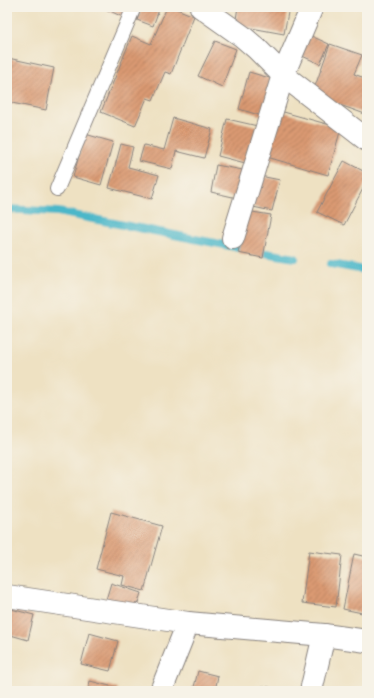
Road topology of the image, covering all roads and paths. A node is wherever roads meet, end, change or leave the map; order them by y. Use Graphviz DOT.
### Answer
graph roads {
  1 [pos="134,7"];
  2 [pos="201,7"];
  3 [pos="312,7"];
  4 [pos="283,75"];
  5 [pos="362,129"];
  6 [pos="58,189"];
  7 [pos="233,238"];
  8 [pos="7,596"];
  9 [pos="188,623"];
  10 [pos="324,635"];
  11 [pos="367,641"];
  12 [pos="161,691"];
  13 [pos="311,691"];
  1 -- 6 [label="lane"];
  2 -- 4 [label="street"];
  3 -- 4 [label="street"];
  4 -- 5 [label="street"];
  4 -- 7 [label="street"];
  8 -- 9 [label="street"];
  9 -- 10 [label="street"];
  9 -- 12 [label="street"];
  10 -- 11 [label="street"];
  10 -- 13 [label="street"];
}
